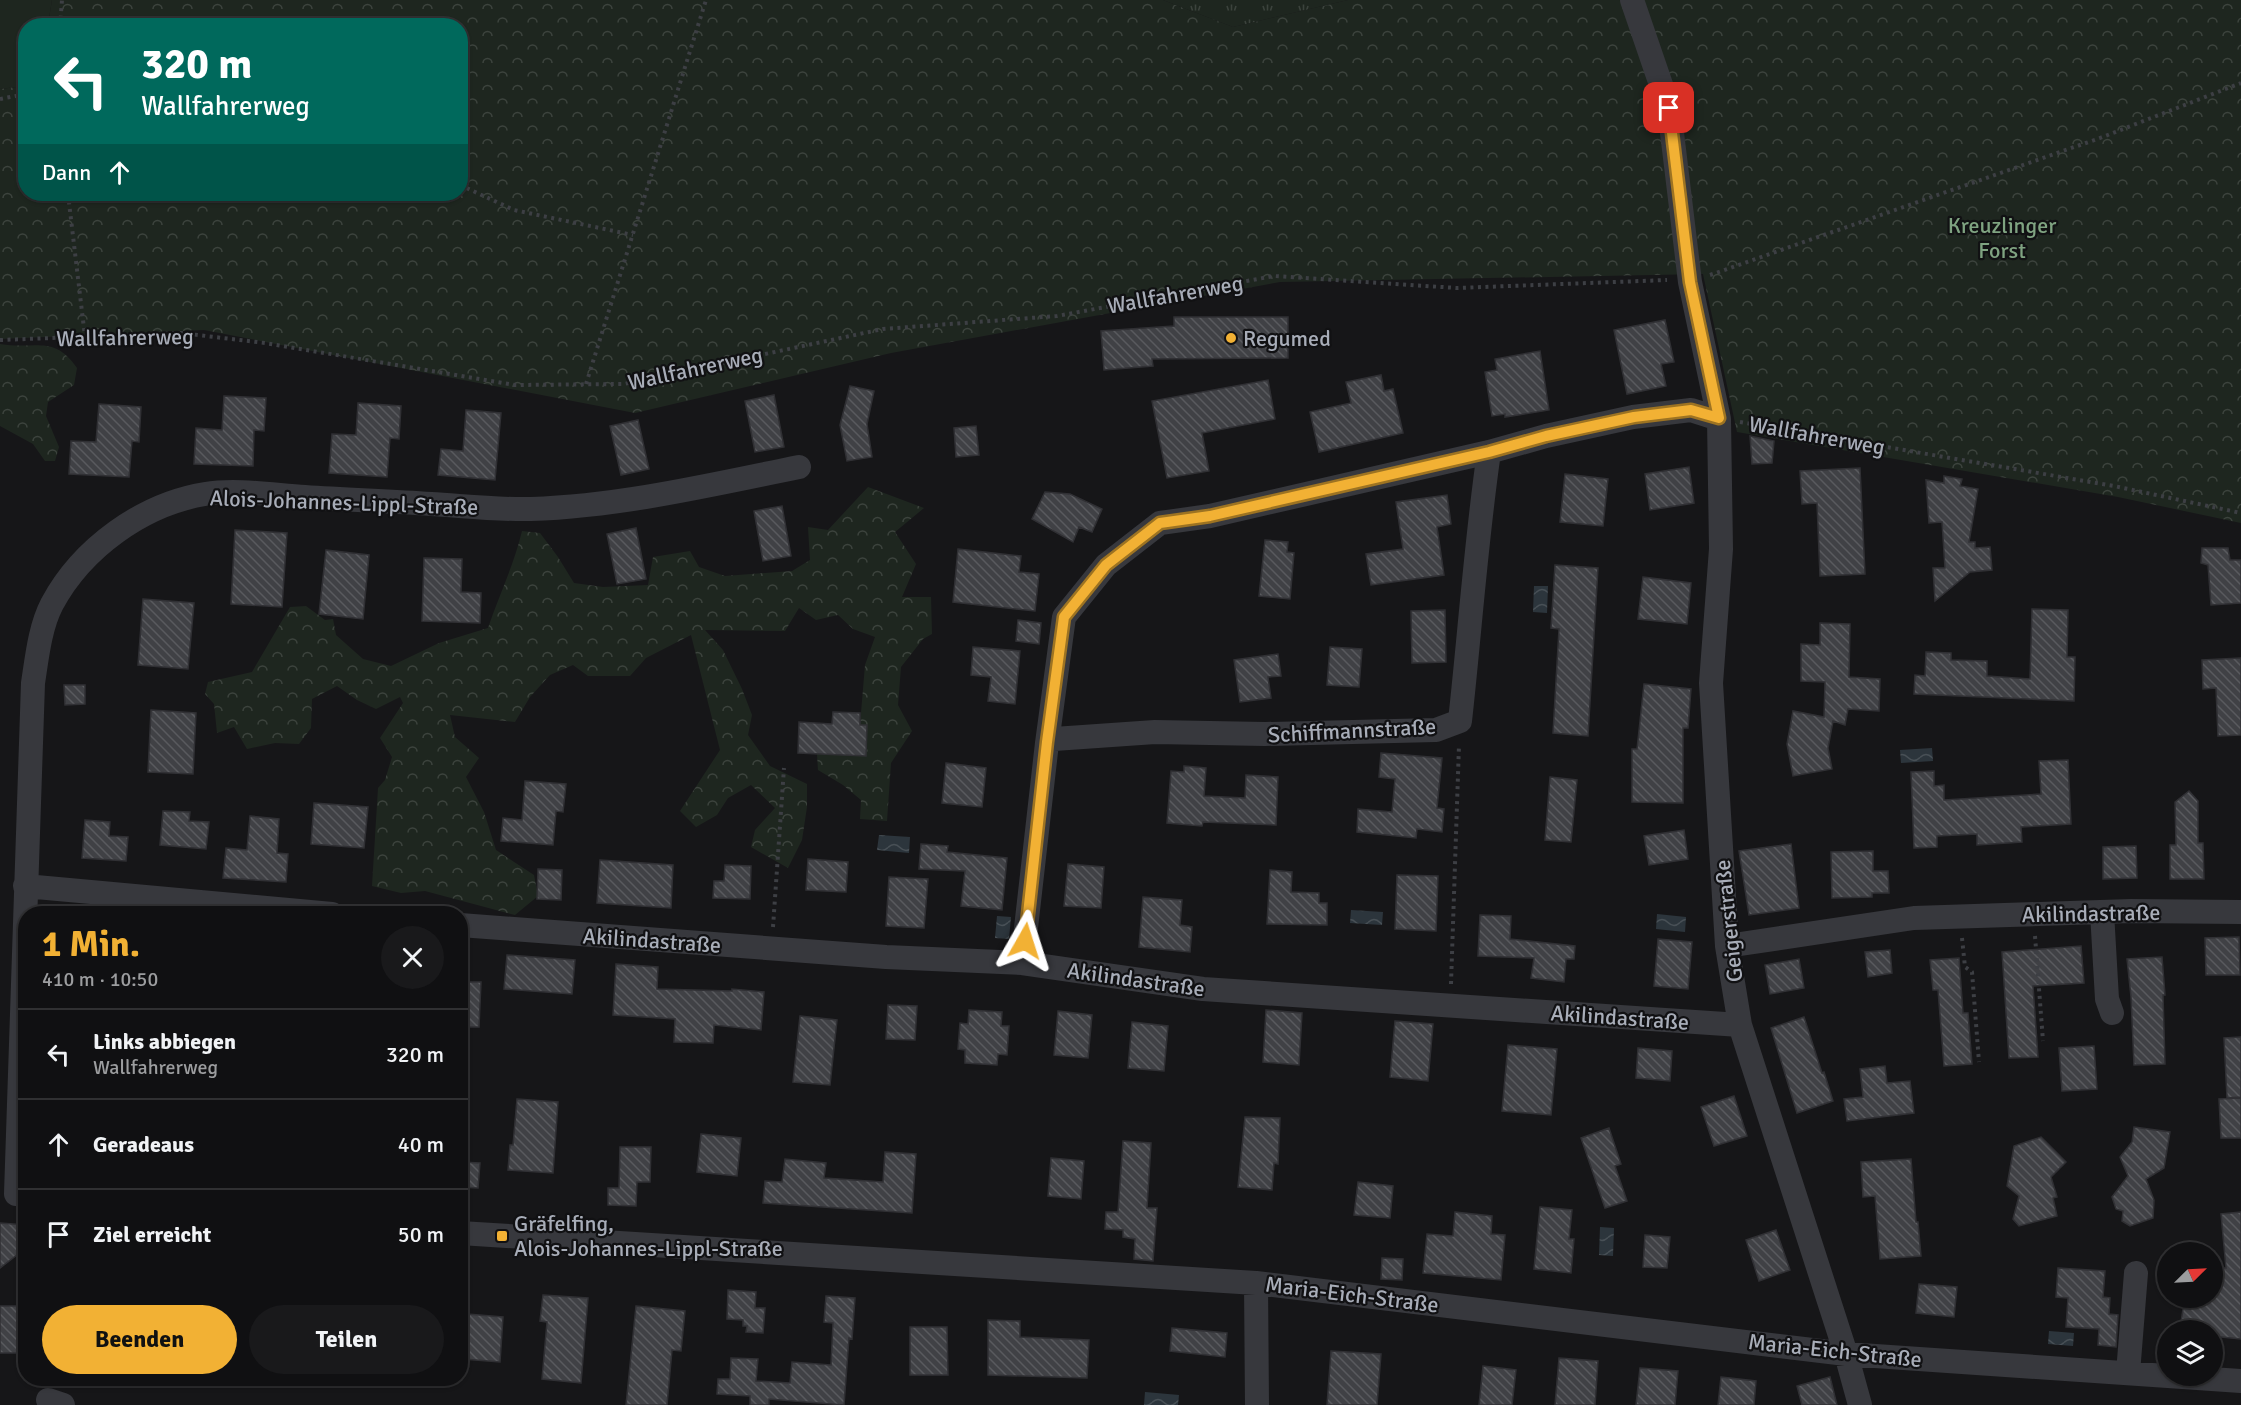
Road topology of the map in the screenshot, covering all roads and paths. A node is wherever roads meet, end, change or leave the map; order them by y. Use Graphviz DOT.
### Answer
graph roads {
  1 [pos="62,0"];
  2 [pos="706,0"];
  3 [pos="1632,0"];
  4 [pos="60,18"];
  5 [pos="2241,83"];
  6 [pos="18,96"];
  7 [pos="0,99"];
  8 [pos="468,189"];
  9 [pos="69,201"];
  10 [pos="633,235"];
  11 [pos="1690,282"];
  12 [pos="85,337"];
  13 [pos="0,340"];
  14 [pos="586,384"];
  15 [pos="1719,418"];
  16 [pos="1489,452"];
  17 [pos="799,467"];
  18 [pos="2241,513"];
  19 [pos="1460,721"];
  20 [pos="1047,742"];
  21 [pos="784,768"];
  22 [pos="25,886"];
  23 [pos="24,906"];
  24 [pos="244,906"];
  25 [pos="2102,912"];
  26 [pos="2241,912"];
  27 [pos="2033,914"];
  28 [pos="1961,917"];
  29 [pos="468,926"];
  30 [pos="1727,946"];
  31 [pos="772,948"];
  32 [pos="1022,963"];
  33 [pos="1451,1006"];
  34 [pos="2112,1013"];
  35 [pos="1740,1025"];
  36 [pos="2043,1041"];
  37 [pos="1979,1062"];
  38 [pos="18,1082"];
  39 [pos="14,1194"];
  40 [pos="468,1234"];
  41 [pos="2136,1273"];
  42 [pos="1256,1283"];
  43 [pos="1846,1354"];
  44 [pos="2128,1373"];
  45 [pos="2241,1381"];
  46 [pos="1257,1405"];
  47 [pos="1860,1405"];
  1 -- 4 [label="path"];
  2 -- 10 [label="path"];
  3 -- 11 [label="street"];
  5 -- 11 [label="path"];
  6 -- 7 [label="path"];
  8 -- 10 [label="path"];
  9 -- 12 [label="path"];
  10 -- 14 [label="path"];
  11 -- 14 [label="path, Wallfahrerweg"];
  11 -- 15 [label="street, Wallfahrerweg"];
  12 -- 13 [label="path, Wallfahrerweg"];
  12 -- 14 [label="path, Wallfahrerweg"];
  15 -- 16 [label="street"];
  15 -- 18 [label="path, Wallfahrerweg"];
  15 -- 30 [label="street, Geigerstraße"];
  16 -- 19 [label="street, Schiffmannstraße"];
  16 -- 20 [label="street"];
  17 -- 22 [label="street, Alois-Johannes-Lippl-Straße"];
  19 -- 20 [label="street, Schiffmannstraße"];
  19 -- 33 [label="path"];
  20 -- 32 [label="street"];
  21 -- 31 [label="path"];
  22 -- 23 [label="street, Alois-Johannes-Lippl-Straße"];
  22 -- 24 [label="street"];
  25 -- 26 [label="street, Akilindastraße"];
  25 -- 27 [label="street, Akilindastraße"];
  25 -- 34 [label="street"];
  27 -- 28 [label="street, Akilindastraße"];
  27 -- 36 [label="path"];
  28 -- 30 [label="street, Akilindastraße"];
  28 -- 37 [label="path"];
  29 -- 31 [label="street, Akilindastraße"];
  30 -- 35 [label="street, Geigerstraße"];
  31 -- 32 [label="street, Akilindastraße"];
  32 -- 33 [label="street, Akilindastraße"];
  33 -- 35 [label="street, Akilindastraße"];
  35 -- 43 [label="street, Geigerstraße"];
  38 -- 39 [label="street, Alois-Johannes-Lippl-Straße"];
  40 -- 42 [label="street, Maria-Eich-Straße"];
  41 -- 44 [label="street"];
  42 -- 43 [label="street, Maria-Eich-Straße"];
  42 -- 46 [label="street"];
  43 -- 44 [label="street, Maria-Eich-Straße"];
  43 -- 47 [label="street, Geigerstraße"];
  44 -- 45 [label="street, Maria-Eich-Straße"];
}
